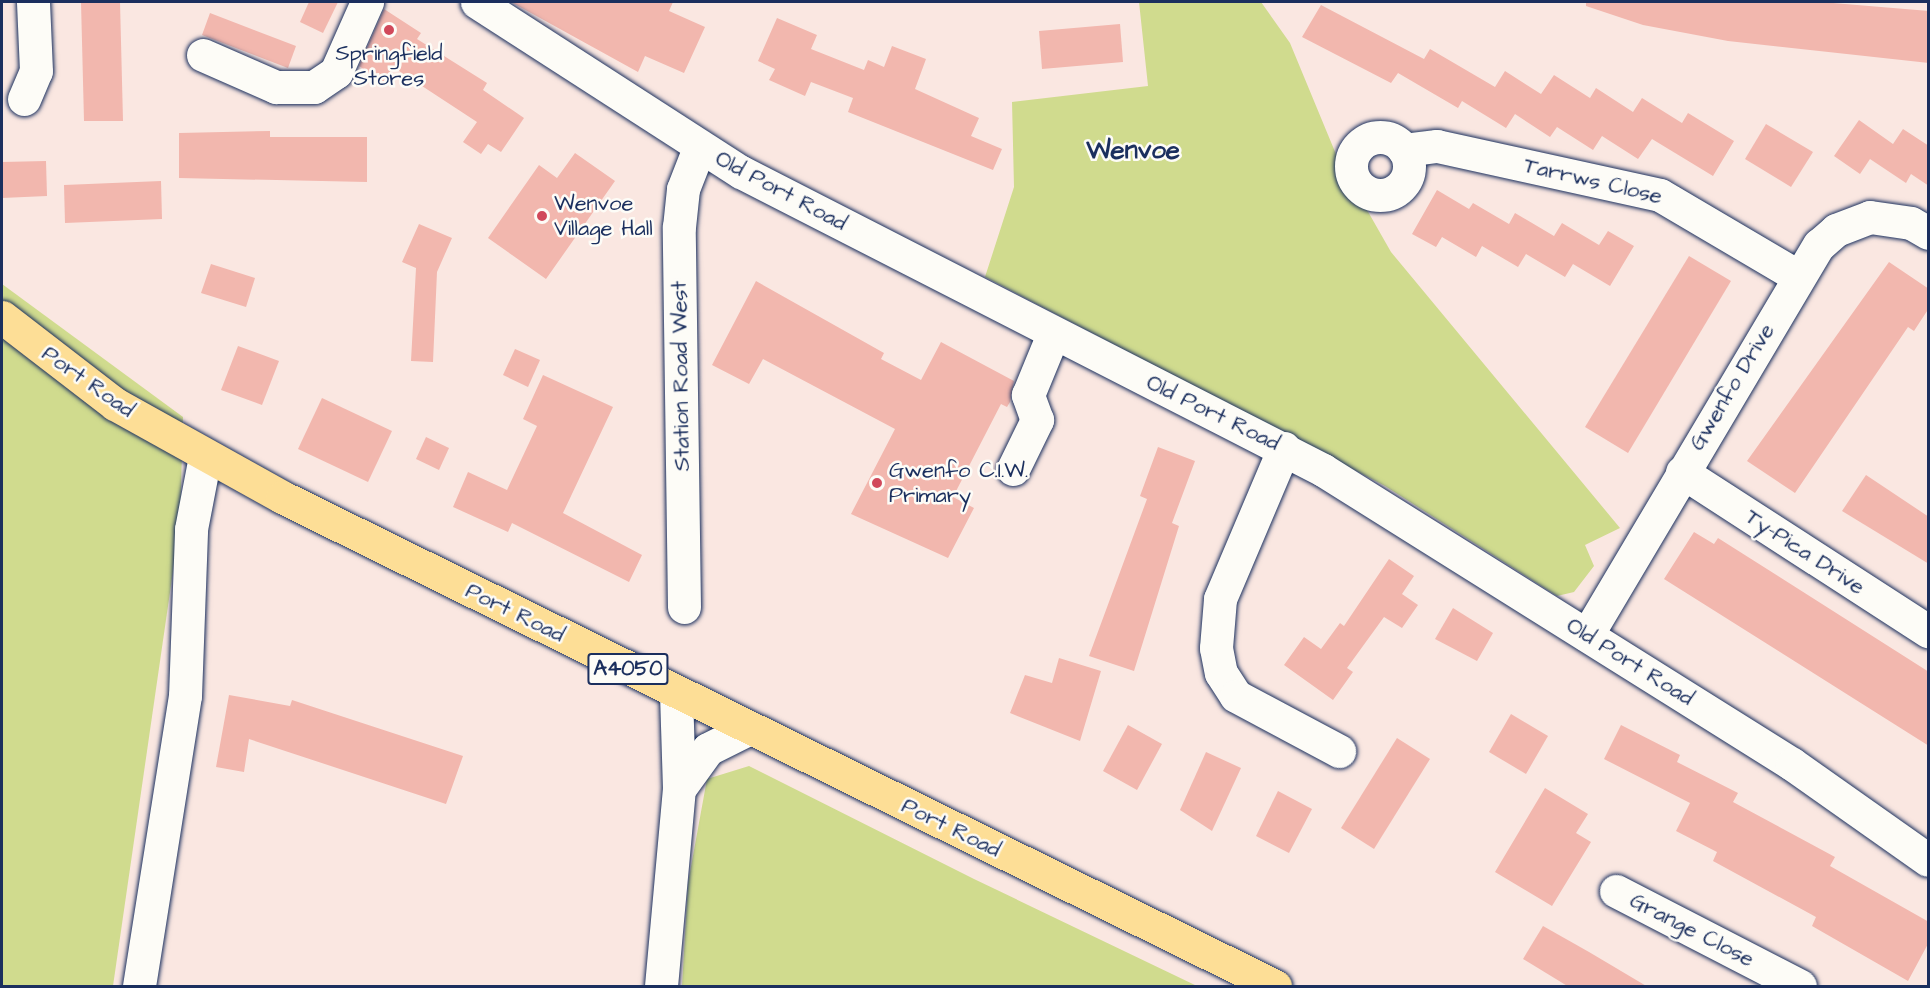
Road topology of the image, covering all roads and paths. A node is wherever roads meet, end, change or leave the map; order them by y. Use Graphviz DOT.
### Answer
graph roads {
  1 [pos="33,2"];
  2 [pos="367,2"];
  3 [pos="477,2"];
  4 [pos="203,55"];
  5 [pos="24,99"];
  6 [pos="699,148"];
  7 [pos="1404,150"];
  8 [pos="1929,233"];
  9 [pos="1799,277"];
  10 [pos="2,317"];
  11 [pos="1053,334"];
  12 [pos="1284,448"];
  13 [pos="205,456"];
  14 [pos="1013,469"];
  15 [pos="1682,472"];
  16 [pos="684,607"];
  17 [pos="1929,632"];
  18 [pos="1587,635"];
  19 [pos="676,692"];
  20 [pos="750,728"];
  21 [pos="1339,751"];
  22 [pos="679,789"];
  23 [pos="1929,860"];
  24 [pos="1616,891"];
  25 [pos="139,987"];
  26 [pos="660,987"];
  27 [pos="1275,987"];
  28 [pos="1800,987"];
  1 -- 5 [label="street"];
  2 -- 4 [label="street"];
  3 -- 6 [label="street, Old Port Road"];
  6 -- 11 [label="street, Old Port Road"];
  6 -- 16 [label="street, Station Road West"];
  7 -- 9 [label="street, Tarrws Close"];
  8 -- 9 [label="street, Gwenfo Drive"];
  9 -- 15 [label="street, Gwenfo Drive"];
  10 -- 13 [label="main road, Port Road / A4050"];
  11 -- 12 [label="street, Old Port Road"];
  11 -- 14 [label="street"];
  12 -- 18 [label="street, Old Port Road"];
  12 -- 21 [label="street"];
  13 -- 19 [label="main road, Port Road / A4050"];
  13 -- 25 [label="street"];
  15 -- 17 [label="street, Ty-Pica Drive"];
  15 -- 18 [label="street, Gwenfo Drive"];
  18 -- 23 [label="street, Old Port Road"];
  19 -- 20 [label="main road, Port Road / A4050"];
  19 -- 22 [label="street"];
  20 -- 22 [label="street"];
  20 -- 27 [label="main road, Port Road / A4050"];
  22 -- 26 [label="street"];
  24 -- 28 [label="street, Grange Close"];
}
